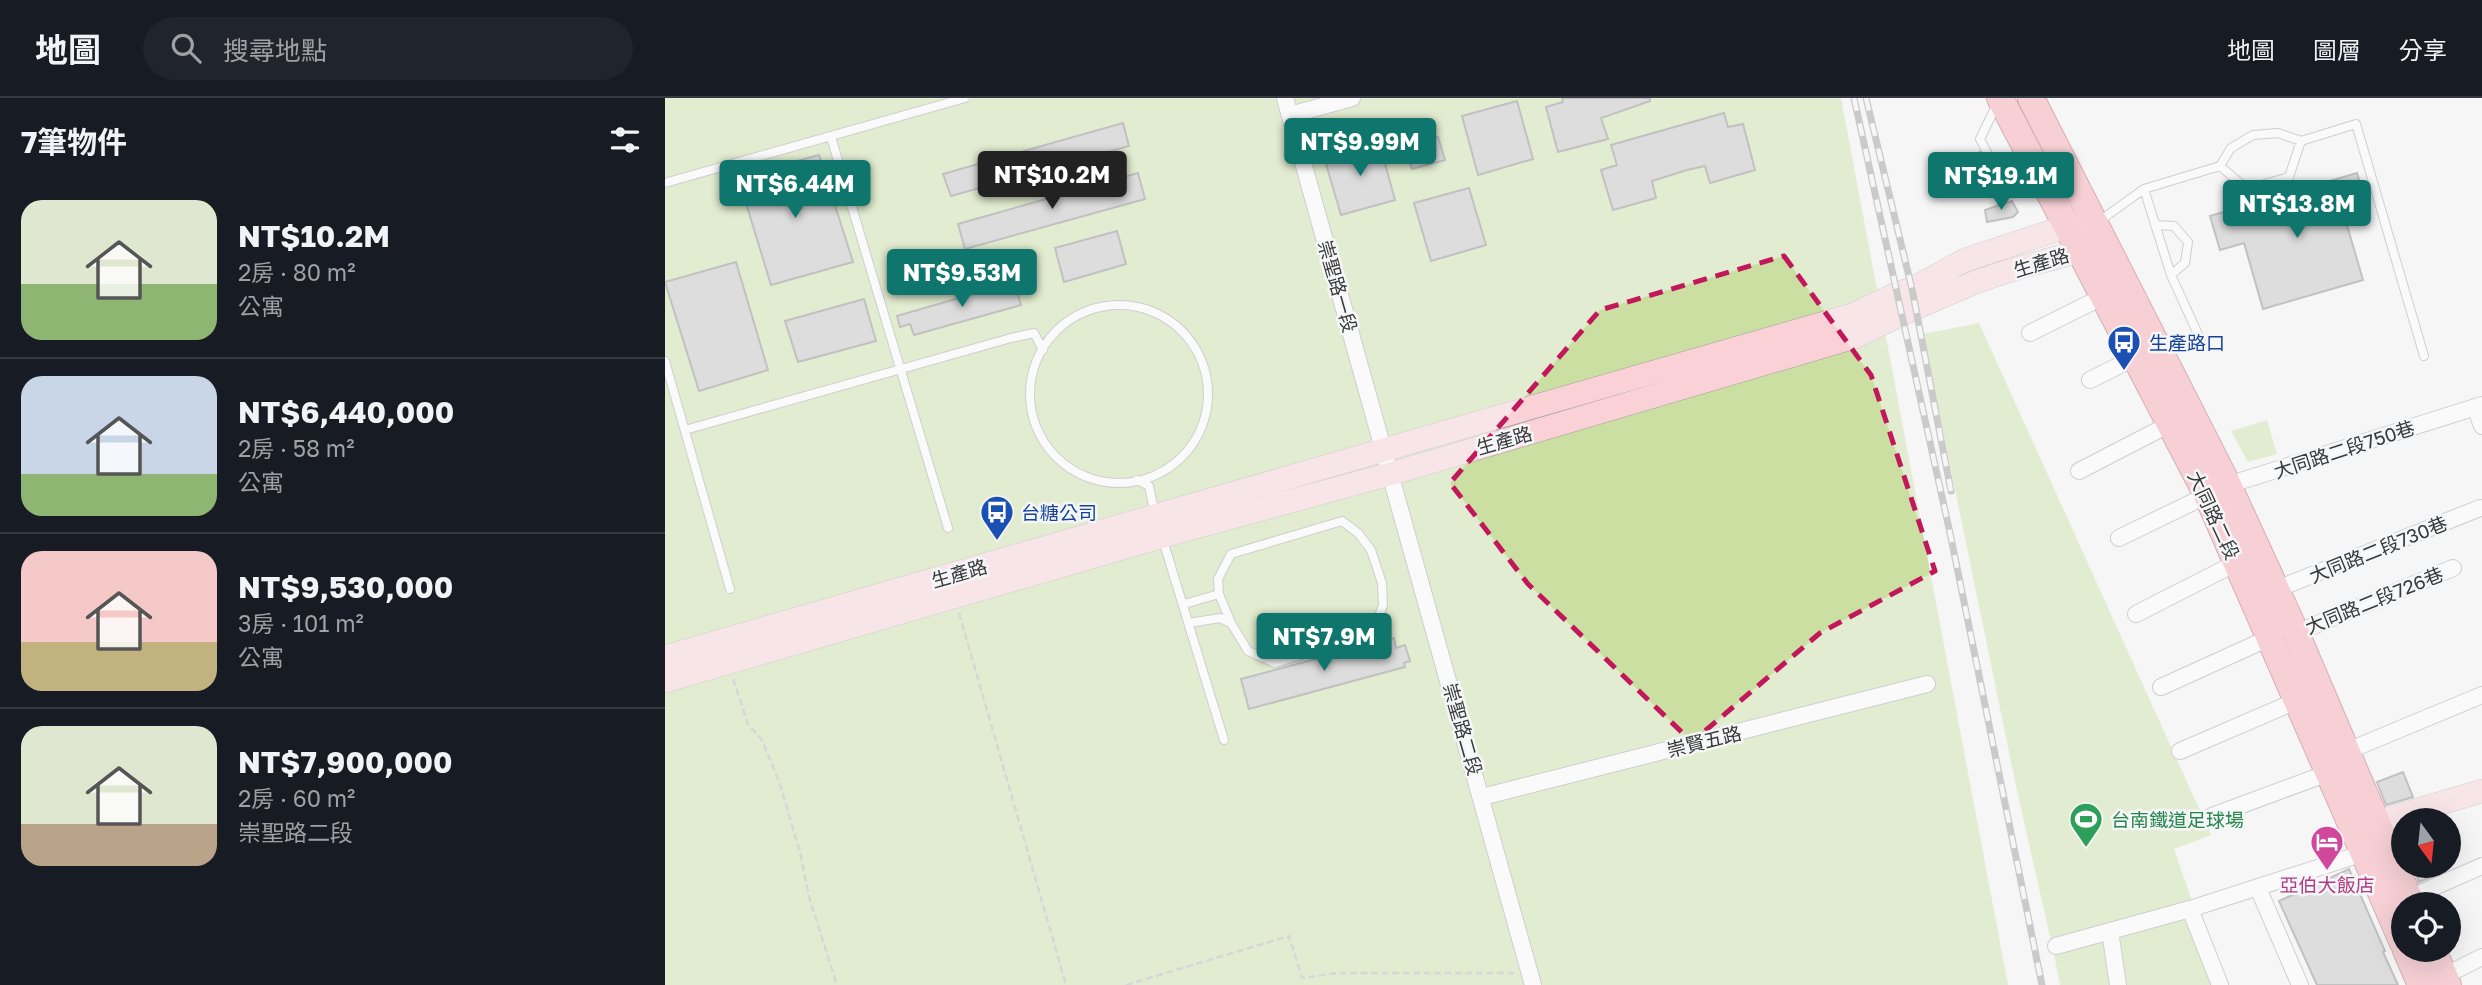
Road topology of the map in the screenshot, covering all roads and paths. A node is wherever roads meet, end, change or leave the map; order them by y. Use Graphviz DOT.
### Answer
graph roads {
  1 [pos="965,98"];
  2 [pos="1285,98"];
  3 [pos="1352,98"];
  4 [pos="2000,98"];
  5 [pos="2031,98"];
  6 [pos="1290,115"];
  7 [pos="831,137"];
  8 [pos="2301,141"];
  9 [pos="2035,166"];
  10 [pos="2220,166"];
  11 [pos="665,183"];
  12 [pos="2144,189"];
  13 [pos="2094,225"];
  14 [pos="2155,225"];
  15 [pos="2065,227"];
  16 [pos="2079,251"];
  17 [pos="2171,275"];
  18 [pos="2104,296"];
  19 [pos="2029,333"];
  20 [pos="2202,343"];
  21 [pos="1043,350"];
  22 [pos="2424,356"];
  23 [pos="2136,357"];
  24 [pos="665,361"];
  25 [pos="900,369"];
  26 [pos="2090,380"];
  27 [pos="2478,406"];
  28 [pos="2170,424"];
  29 [pos="2482,426"];
  30 [pos="684,430"];
  31 [pos="1384,452"];
  32 [pos="2079,471"];
  33 [pos="1390,474"];
  34 [pos="1137,480"];
  35 [pos="2218,490"];
  36 [pos="2480,508"];
  37 [pos="948,527"];
  38 [pos="1159,527"];
  39 [pos="2119,538"];
  40 [pos="2236,564"];
  41 [pos="2453,568"];
  42 [pos="730,589"];
  43 [pos="2277,589"];
  44 [pos="1219,594"];
  45 [pos="954,596"];
  46 [pos="1184,604"];
  47 [pos="2136,614"];
  48 [pos="1189,623"];
  49 [pos="1231,623"];
  50 [pos="2296,633"];
  51 [pos="2269,638"];
  52 [pos="665,657"];
  53 [pos="728,662"];
  54 [pos="665,681"];
  55 [pos="1927,684"];
  56 [pos="2161,687"];
  57 [pos="2482,695"];
  58 [pos="2296,701"];
  59 [pos="1224,740"];
  60 [pos="2180,751"];
  61 [pos="2345,752"];
  62 [pos="2327,773"];
  63 [pos="2482,791"];
  64 [pos="1482,797"];
  65 [pos="2482,807"];
  66 [pos="2461,813"];
  67 [pos="2212,816"];
  68 [pos="2381,835"];
  69 [pos="2482,866"];
  70 [pos="2257,888"];
  71 [pos="2393,892"];
  72 [pos="2407,892"];
  73 [pos="2431,892"];
  74 [pos="2190,909"];
  75 [pos="2111,931"];
  76 [pos="2056,946"];
  77 [pos="2482,957"];
  78 [pos="2418,962"];
  79 [pos="2435,962"];
  80 [pos="1531,979"];
  81 [pos="2438,982"];
  82 [pos="837,985"];
  83 [pos="1066,985"];
  84 [pos="1126,985"];
  85 [pos="2118,985"];
  86 [pos="2220,985"];
  87 [pos="2300,985"];
  1 -- 7 [label="lane"];
  2 -- 6 [label="street, 崇聖路一段"];
  3 -- 6 [label="street"];
  4 -- 9 [label="main road, 大同路二段"];
  4 -- 9 [label="lane"];
  5 -- 13 [label="main road, 大同路二段"];
  6 -- 31 [label="street, 崇聖路一段"];
  7 -- 11 [label="lane"];
  7 -- 25 [label="lane"];
  8 -- 10 [label="lane"];
  8 -- 10 [label="lane"];
  8 -- 22 [label="lane"];
  9 -- 15 [label="main road, 大同路二段"];
  10 -- 12 [label="lane"];
  12 -- 13 [label="lane"];
  12 -- 14 [label="lane"];
  13 -- 15 [label="street, 生產路"];
  13 -- 16 [label="street, 生產路"];
  13 -- 35 [label="main road, 大同路二段"];
  14 -- 17 [label="lane"];
  14 -- 17 [label="lane"];
  15 -- 16 [label="main road, 大同路二段"];
  15 -- 31 [label="street, 生產路"];
  16 -- 18 [label="main road, 大同路二段"];
  16 -- 33 [label="street, 生產路"];
  17 -- 20 [label="lane"];
  18 -- 19 [label="street"];
  18 -- 23 [label="main road, 大同路二段"];
  21 -- 25 [label="lane"];
  21 -- 34 [label="lane"];
  21 -- 34 [label="lane"];
  23 -- 26 [label="street"];
  23 -- 28 [label="main road, 大同路二段"];
  24 -- 30 [label="lane"];
  25 -- 30 [label="lane"];
  25 -- 37 [label="lane"];
  27 -- 29 [label="street"];
  27 -- 35 [label="street, 大同路二段750巷"];
  28 -- 32 [label="street"];
  28 -- 35 [label="main road, 大同路二段"];
  30 -- 42 [label="lane"];
  31 -- 33 [label="street, 崇聖路一段"];
  31 -- 38 [label="street, 生產路"];
  33 -- 38 [label="street, 生產路"];
  33 -- 64 [label="street, 崇聖路二段"];
  34 -- 38 [label="lane"];
  35 -- 39 [label="street, 大同路二段750巷"];
  35 -- 40 [label="main road, 大同路二段"];
  35 -- 43 [label="main road, 大同路二段"];
  36 -- 43 [label="street, 大同路二段730巷"];
  38 -- 45 [label="street, 生產路"];
  38 -- 46 [label="lane"];
  38 -- 52 [label="street, 生產路"];
  40 -- 47 [label="street"];
  40 -- 51 [label="main road, 大同路二段"];
  41 -- 50 [label="street, 大同路二段726巷"];
  43 -- 50 [label="main road, 大同路二段"];
  44 -- 46 [label="lane"];
  44 -- 49 [label="lane"];
  44 -- 49 [label="lane"];
  45 -- 53 [label="street, 生產路"];
  45 -- 83 [label="path"];
  46 -- 48 [label="lane"];
  48 -- 49 [label="lane"];
  48 -- 59 [label="lane"];
  50 -- 61 [label="main road, 大同路二段"];
  51 -- 56 [label="street"];
  51 -- 58 [label="main road, 大同路二段"];
  53 -- 54 [label="street, 生產路"];
  53 -- 82 [label="path"];
  55 -- 64 [label="street, 崇賢五路"];
  57 -- 61 [label="street"];
  58 -- 60 [label="street"];
  58 -- 62 [label="main road, 大同路二段"];
  61 -- 68 [label="main road, 大同路二段"];
  62 -- 67 [label="street"];
  62 -- 68 [label="main road, 大同路二段"];
  63 -- 68 [label="street"];
  64 -- 80 [label="street, 崇聖路二段"];
  65 -- 66 [label="street"];
  68 -- 70 [label="street"];
  68 -- 71 [label="main road, 大同路二段"];
  68 -- 72 [label="main road, 大同路二段"];
  69 -- 73 [label="street"];
  70 -- 74 [label="street"];
  70 -- 87 [label="street"];
  74 -- 75 [label="street"];
  74 -- 86 [label="street"];
  75 -- 76 [label="street"];
  75 -- 85 [label="street"];
  77 -- 81 [label="street"];
  78 -- 81 [label="main road"];
  79 -- 81 [label="main road"];
  80 -- 84 [label="path"];
}
